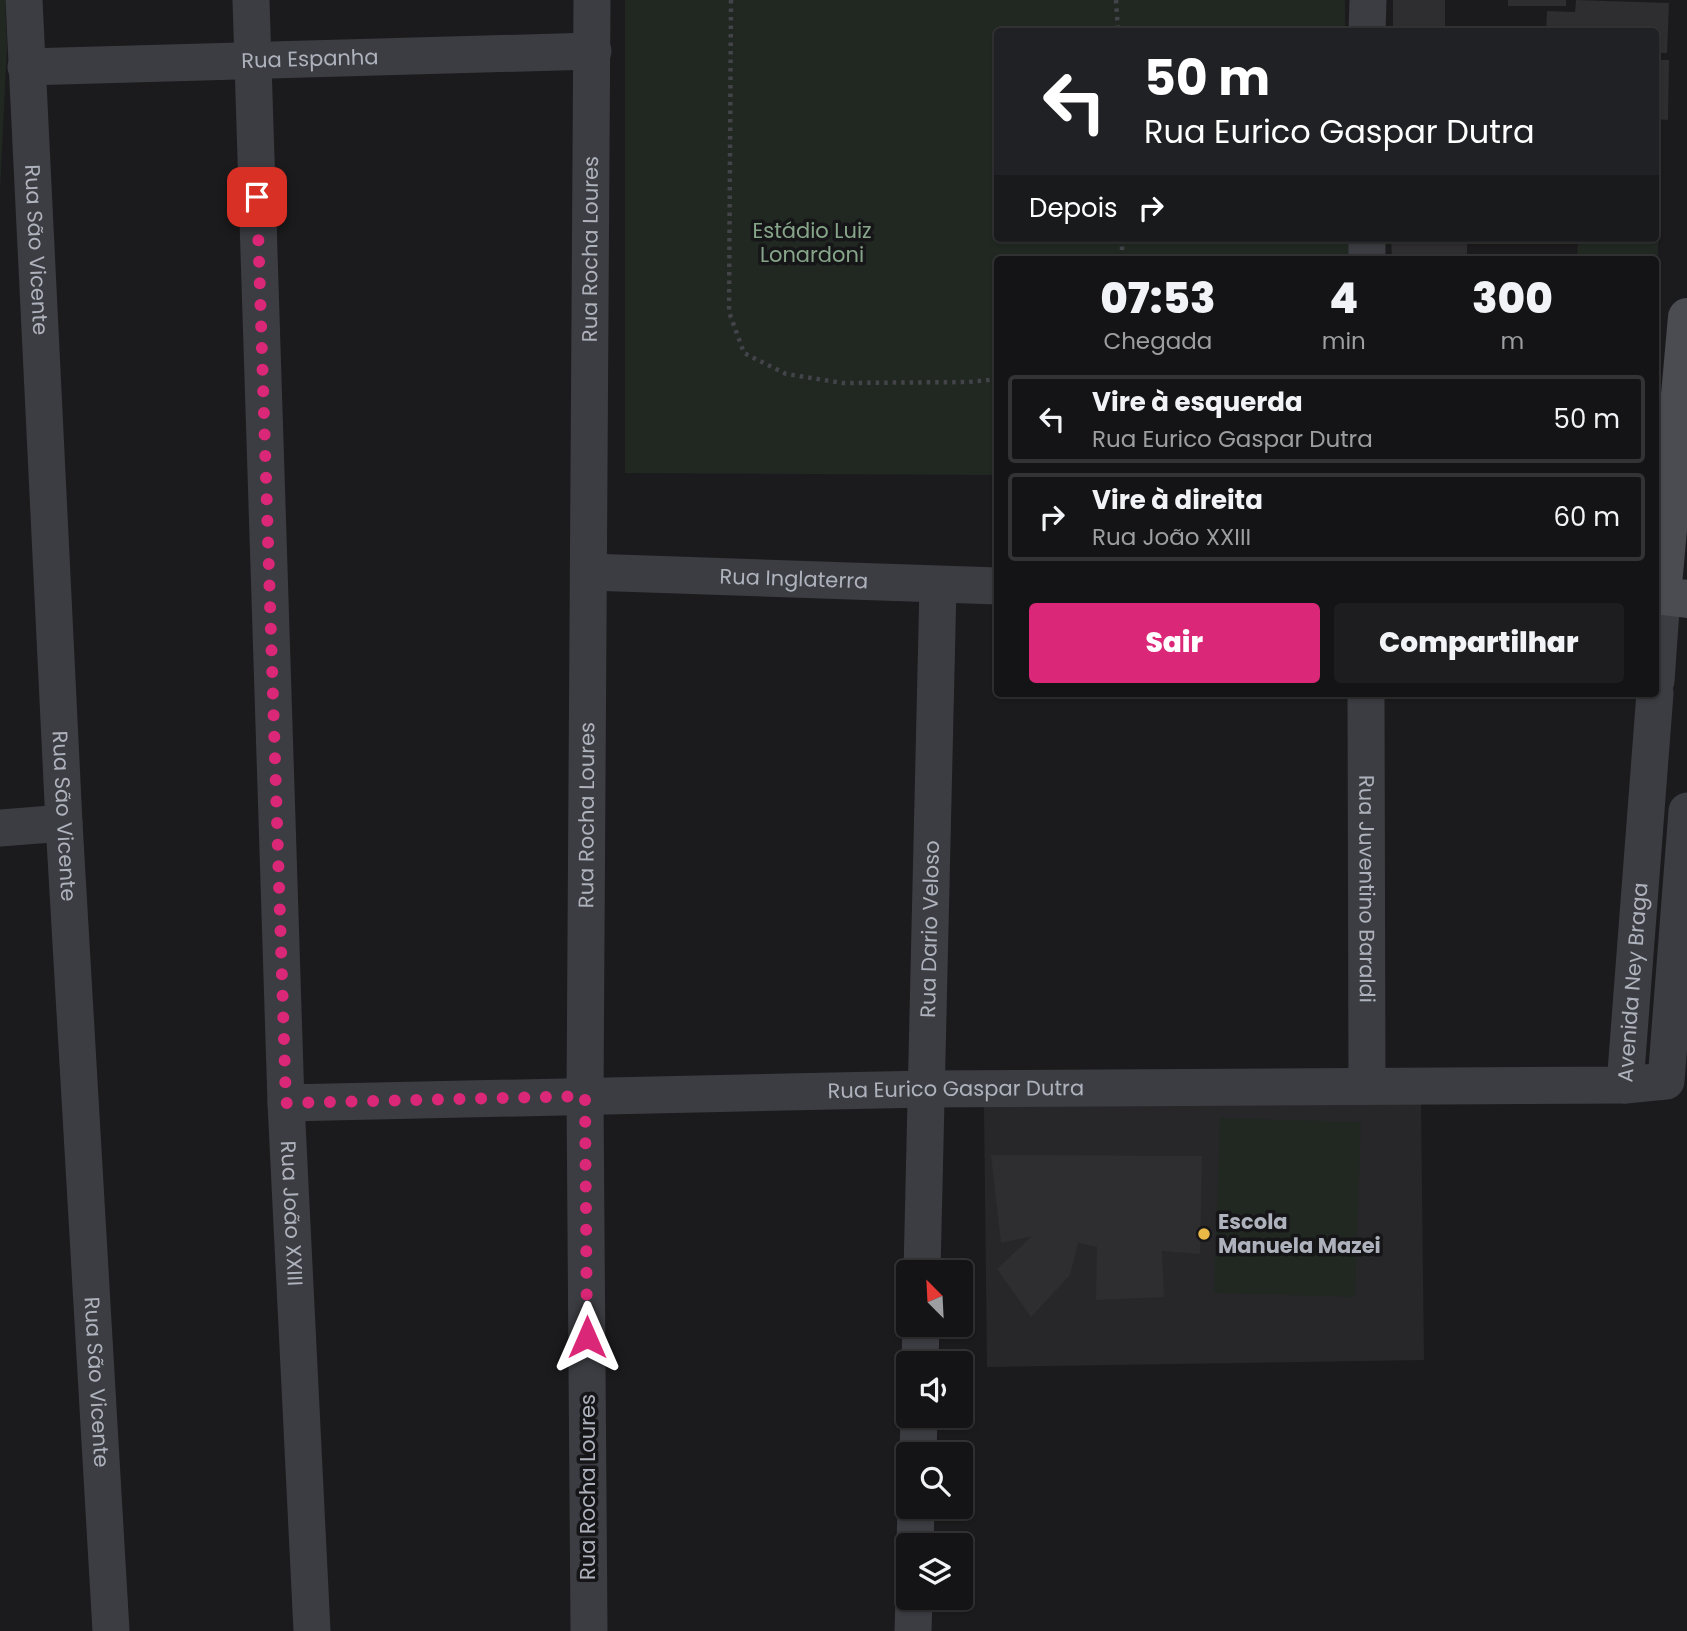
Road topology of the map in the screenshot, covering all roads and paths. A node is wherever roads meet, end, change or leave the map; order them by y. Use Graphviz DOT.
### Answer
graph roads {
  1 [pos="24,0"];
  2 [pos="251,0"];
  3 [pos="592,0"];
  4 [pos="731,0"];
  5 [pos="1116,0"];
  6 [pos="1367,0"];
  7 [pos="1118,28"];
  8 [pos="1367,28"];
  9 [pos="593,51"];
  10 [pos="252,60"];
  11 [pos="26,67"];
  12 [pos="1687,317"];
  13 [pos="994,379"];
  14 [pos="589,572"];
  15 [pos="938,585"];
  16 [pos="994,586"];
  17 [pos="1668,597"];
  18 [pos="1659,660"];
  19 [pos="1366,697"];
  20 [pos="1655,697"];
  21 [pos="1687,811"];
  22 [pos="64,823"];
  23 [pos="0,828"];
  24 [pos="1625,1085"];
  25 [pos="1367,1086"];
  26 [pos="927,1088"];
  27 [pos="585,1096"];
  28 [pos="286,1103"];
  29 [pos="922,1260"];
  30 [pos="914,1610"];
  31 [pos="111,1631"];
  32 [pos="312,1631"];
  33 [pos="589,1631"];
  34 [pos="913,1631"];
  1 -- 11 [label="street, Rua São Vicente"];
  2 -- 10 [label="street, Rua João XXIII"];
  3 -- 9 [label="street, Rua Rocha Loures"];
  4 -- 13 [label="path"];
  5 -- 7 [label="path"];
  6 -- 8 [label="street"];
  9 -- 10 [label="street, Rua Espanha"];
  9 -- 14 [label="street, Rua Rocha Loures"];
  10 -- 11 [label="street, Rua Espanha"];
  10 -- 28 [label="street, Rua João XXIII"];
  11 -- 22 [label="street, Rua São Vicente"];
  12 -- 17 [label="street"];
  14 -- 15 [label="street, Rua Inglaterra"];
  14 -- 27 [label="street, Rua Rocha Loures"];
  15 -- 16 [label="street, Rua Inglaterra"];
  15 -- 26 [label="street, Rua Dario Veloso"];
  17 -- 18 [label="street"];
  19 -- 25 [label="street, Rua Juventino Baraldi"];
  20 -- 24 [label="street, Avenida Ney Braga"];
  21 -- 24 [label="street, Avenida Ney Braga"];
  22 -- 23 [label="street"];
  22 -- 31 [label="street, Rua São Vicente"];
  24 -- 25 [label="street, Rua Eurico Gaspar Dutra"];
  25 -- 26 [label="street, Rua Eurico Gaspar Dutra"];
  26 -- 27 [label="street, Rua Eurico Gaspar Dutra"];
  26 -- 29 [label="street, Rua Dario Veloso"];
  27 -- 28 [label="street, Rua Eurico Gaspar Dutra"];
  27 -- 33 [label="street, Rua Rocha Loures"];
  28 -- 32 [label="street, Rua João XXIII"];
  30 -- 34 [label="street"];
}
